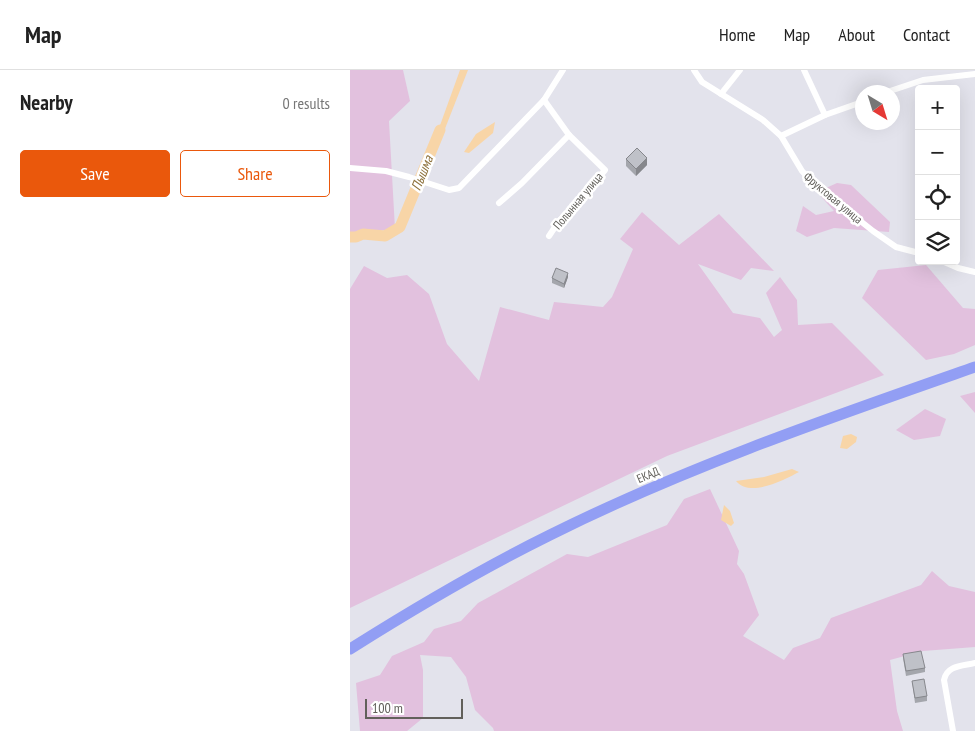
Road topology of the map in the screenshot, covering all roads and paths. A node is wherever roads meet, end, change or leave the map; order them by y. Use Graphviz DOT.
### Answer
graph roads {
  1 [pos="563,70"];
  2 [pos="694,70"];
  3 [pos="740,70"];
  4 [pos="804,70"];
  5 [pos="975,74"];
  6 [pos="900,88"];
  7 [pos="721,94"];
  8 [pos="544,100"];
  9 [pos="855,104"];
  10 [pos="825,115"];
  11 [pos="569,135"];
  12 [pos="781,136"];
  13 [pos="350,168"];
  14 [pos="499,203"];
  15 [pos="549,236"];
  16 [pos="915,253"];
  17 [pos="951,265"];
  18 [pos="975,272"];
  19 [pos="975,367"];
  20 [pos="350,649"];
  21 [pos="975,663"];
  22 [pos="953,731"];
  1 -- 8 [label="street"];
  2 -- 7 [label="street, Фруктовая улица"];
  3 -- 7 [label="street"];
  4 -- 10 [label="street"];
  5 -- 6 [label="street"];
  7 -- 12 [label="street, Фруктовая улица"];
  8 -- 11 [label="street, Полынная улица"];
  8 -- 13 [label="street"];
  9 -- 10 [label="street"];
  10 -- 12 [label="street"];
  11 -- 14 [label="street"];
  11 -- 15 [label="street, Полынная улица"];
  12 -- 16 [label="street, Фруктовая улица"];
  17 -- 18 [label="street"];
  19 -- 20 [label="highway, ЕКАД"];
  21 -- 22 [label="street"];
}
